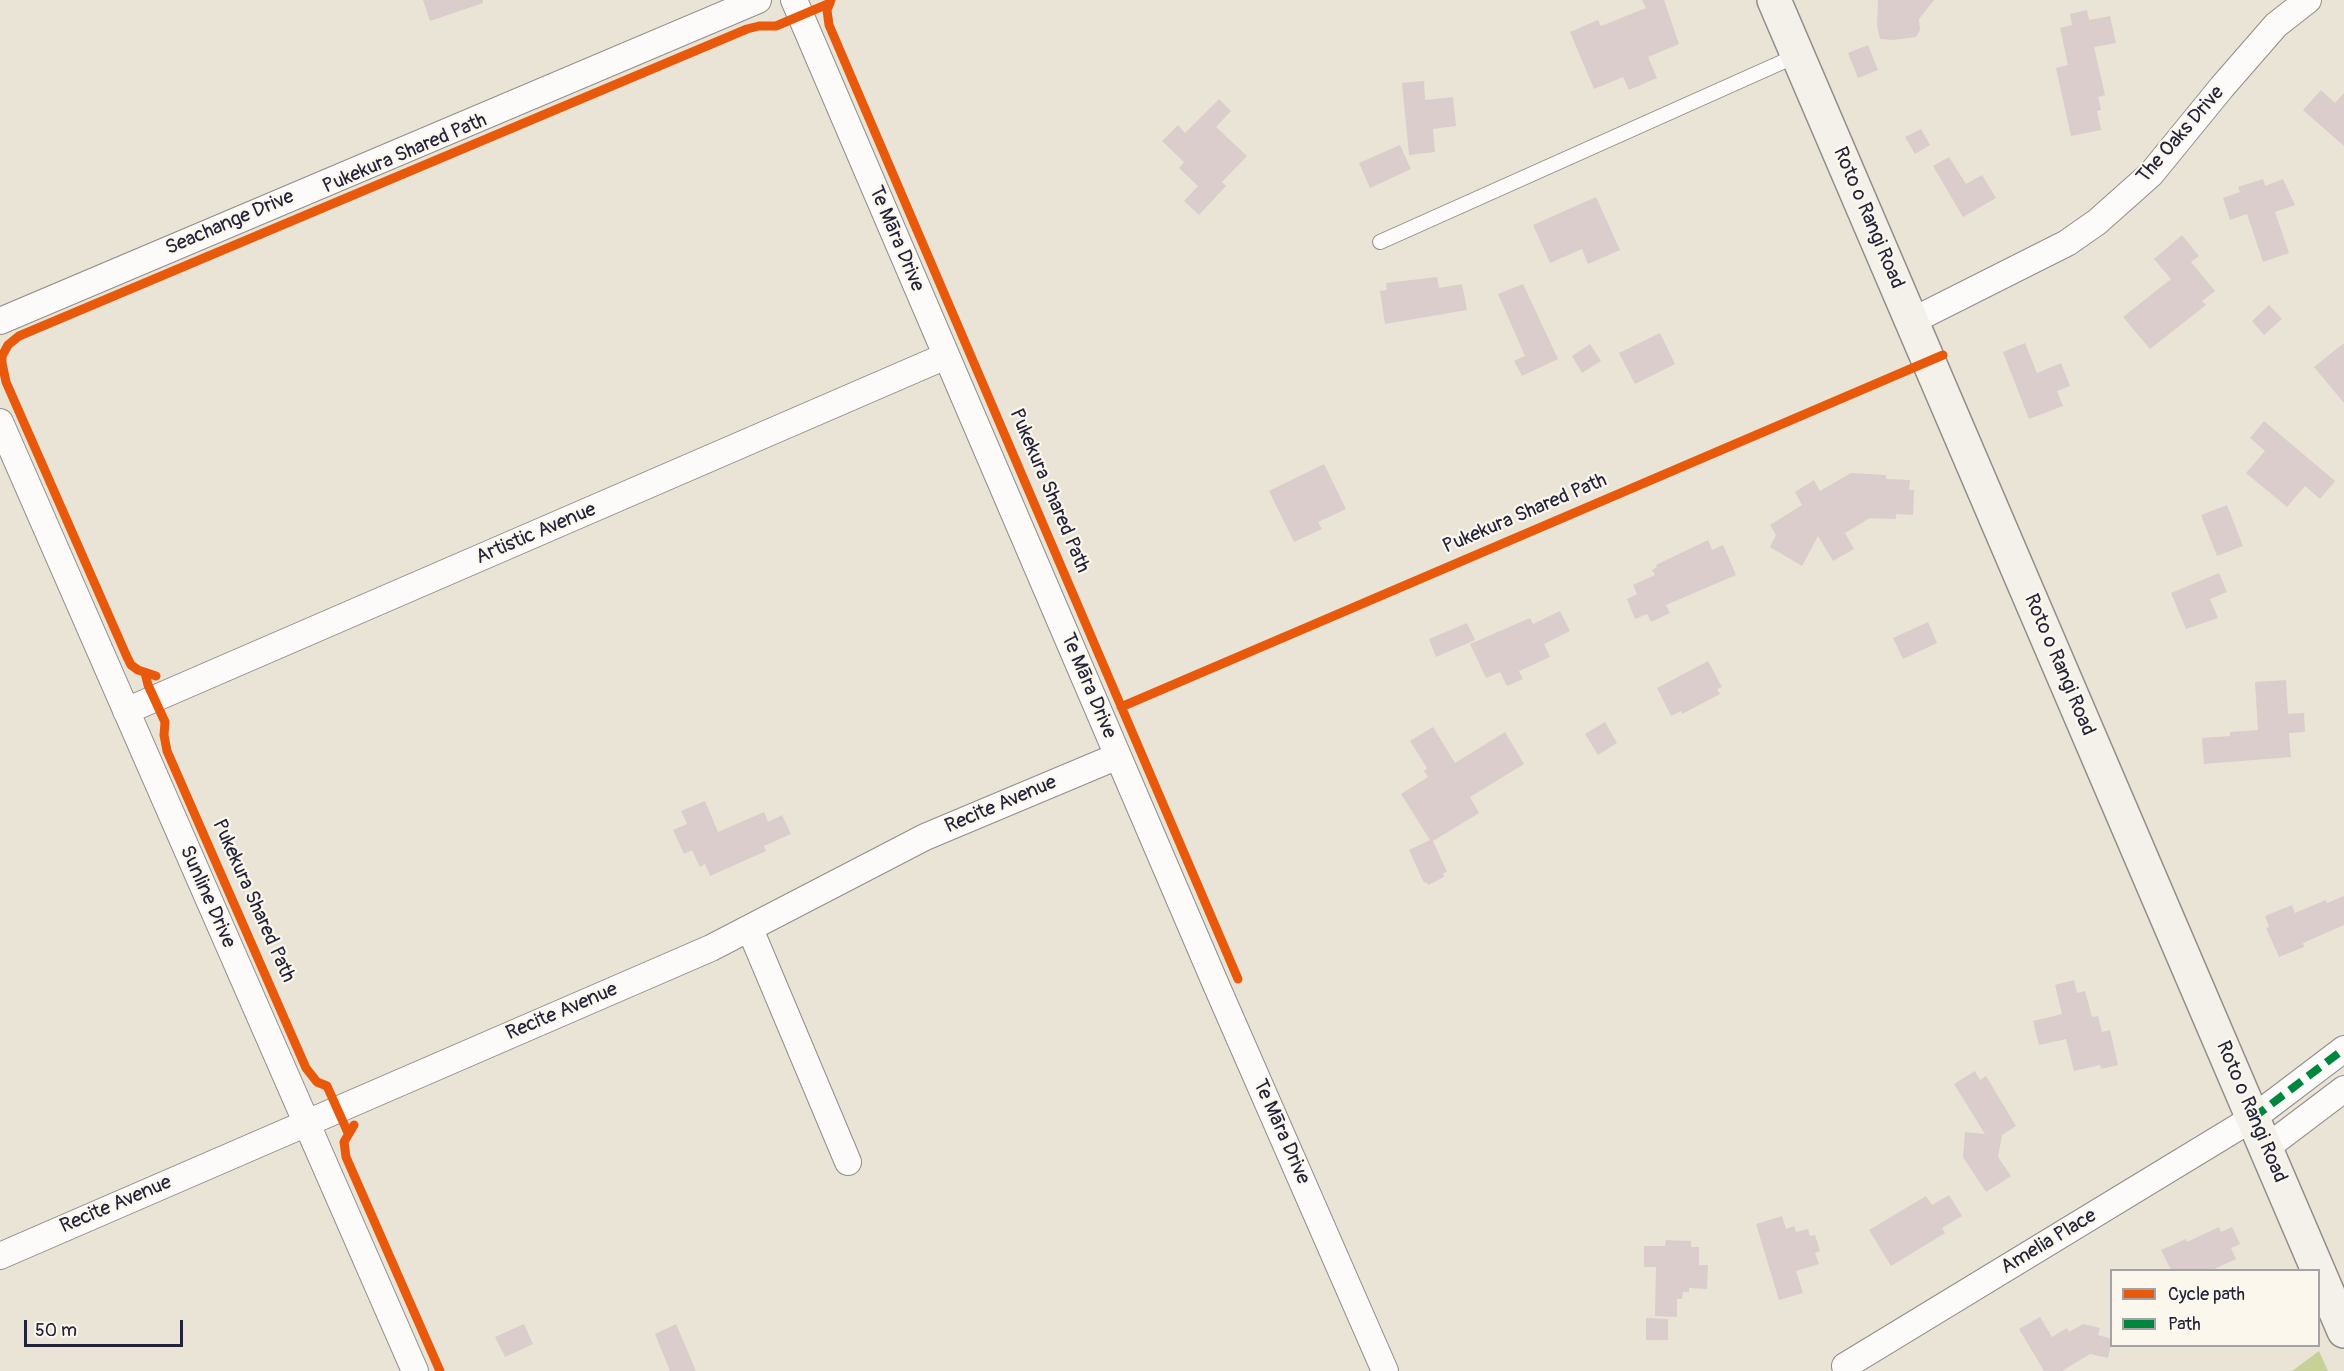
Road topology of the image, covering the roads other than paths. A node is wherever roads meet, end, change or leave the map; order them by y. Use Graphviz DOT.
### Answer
graph roads {
  1 [pos="758,0"];
  2 [pos="794,0"];
  3 [pos="1774,0"];
  4 [pos="2308,0"];
  5 [pos="1798,55"];
  6 [pos="1380,242"];
  7 [pos="0,321"];
  8 [pos="1912,321"];
  9 [pos="946,356"];
  10 [pos="0,422"];
  11 [pos="126,711"];
  12 [pos="1118,756"];
  13 [pos="750,929"];
  14 [pos="2344,1049"];
  15 [pos="2344,1089"];
  16 [pos="2253,1118"];
  17 [pos="306,1123"];
  18 [pos="2266,1148"];
  19 [pos="848,1162"];
  20 [pos="0,1256"];
  21 [pos="2318,1269"];
  22 [pos="2320,1275"];
  23 [pos="2344,1331"];
  24 [pos="1845,1366"];
  25 [pos="415,1371"];
  26 [pos="1385,1371"];
  1 -- 7 [label="street, Seachange Drive"];
  2 -- 9 [label="street, Te Māra Drive"];
  3 -- 5 [label="street, Roto o Rangi Road"];
  4 -- 8 [label="street, The Oaks Drive"];
  5 -- 6 [label="lane"];
  5 -- 8 [label="street, Roto o Rangi Road"];
  8 -- 16 [label="street, Roto o Rangi Road"];
  9 -- 11 [label="street, Artistic Avenue"];
  9 -- 12 [label="street, Te Māra Drive"];
  10 -- 11 [label="street, Sunline Drive"];
  11 -- 17 [label="street, Sunline Drive"];
  12 -- 13 [label="street, Recite Avenue"];
  12 -- 26 [label="street, Te Māra Drive"];
  13 -- 17 [label="street, Recite Avenue"];
  13 -- 19 [label="street"];
  14 -- 16 [label="street, Amelia Place"];
  15 -- 18 [label="street, Roto o Rangi Road"];
  16 -- 18 [label="street, Roto o Rangi Road"];
  16 -- 24 [label="street, Amelia Place"];
  17 -- 20 [label="street, Recite Avenue"];
  17 -- 25 [label="street, Sunline Drive"];
  18 -- 21 [label="street, Roto o Rangi Road"];
  22 -- 23 [label="street, Roto o Rangi Road"];
}
